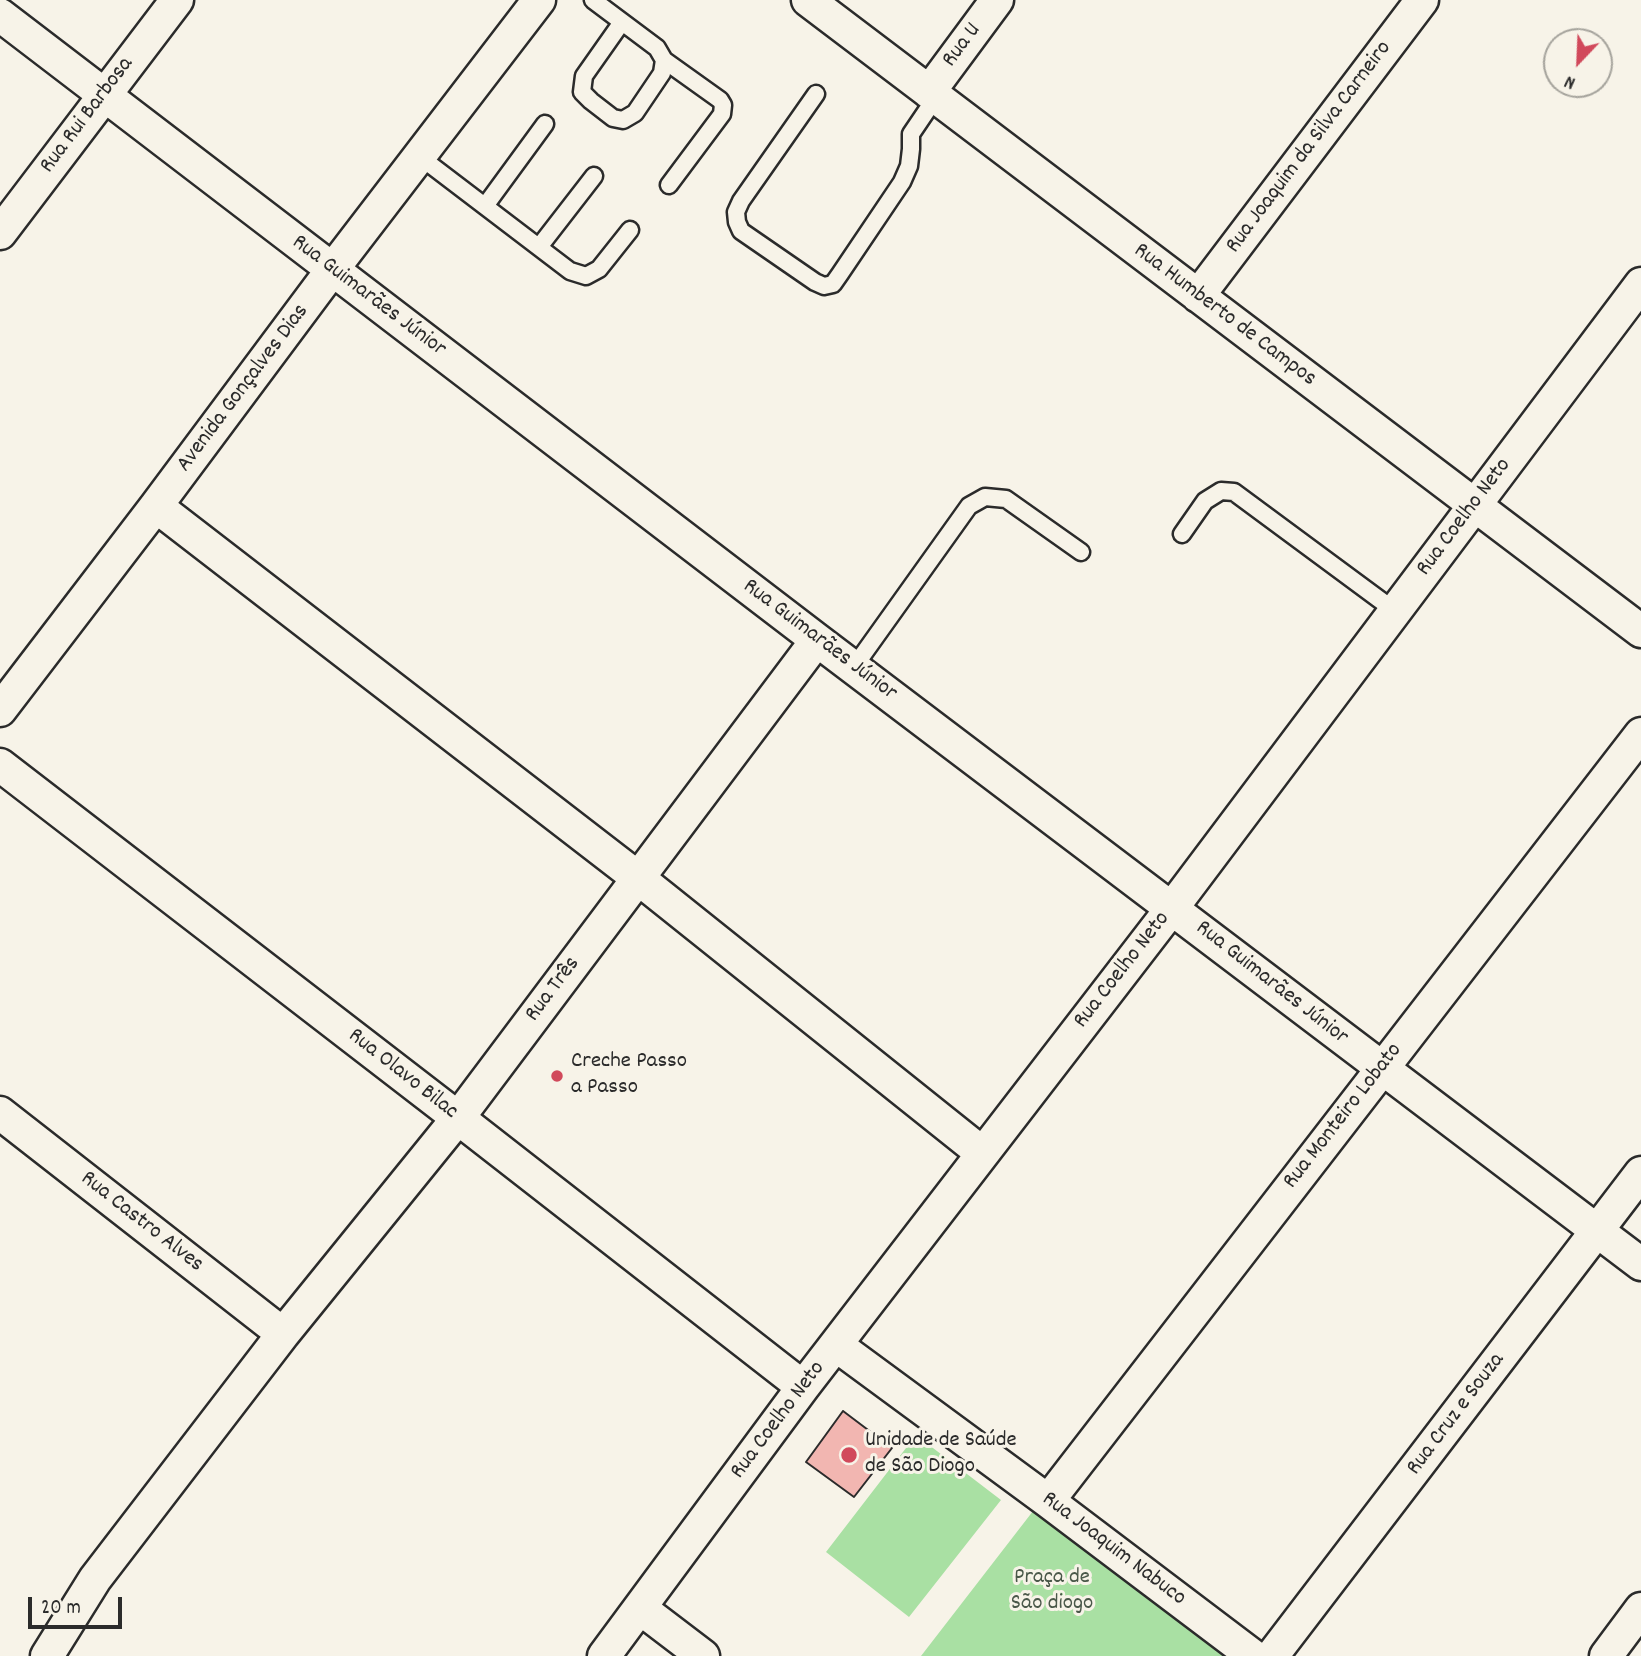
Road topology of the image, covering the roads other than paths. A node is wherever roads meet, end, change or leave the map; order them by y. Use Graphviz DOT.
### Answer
graph roads {
  1 [pos="177,0"];
  2 [pos="539,0"];
  3 [pos="593,0"];
  4 [pos="808,0"];
  5 [pos="997,0"];
  6 [pos="1422,0"];
  7 [pos="0,15"];
  8 [pos="622,22"];
  9 [pos="664,60"];
  10 [pos="104,94"];
  11 [pos="816,94"];
  12 [pos="932,94"];
  13 [pos="545,124"];
  14 [pos="419,156"];
  15 [pos="594,176"];
  16 [pos="669,185"];
  17 [pos="485,206"];
  18 [pos="630,230"];
  19 [pos="0,233"];
  20 [pos="539,247"];
  21 [pos="332,270"];
  22 [pos="1641,284"];
  23 [pos="1198,296"];
  24 [pos="1475,505"];
  25 [pos="156,506"];
  26 [pos="1182,534"];
  27 [pos="1081,552"];
  28 [pos="1395,611"];
  29 [pos="1641,631"];
  30 [pos="817,640"];
  31 [pos="854,667"];
  32 [pos="0,710"];
  33 [pos="1641,734"];
  34 [pos="0,765"];
  35 [pos="638,878"];
  36 [pos="1172,908"];
  37 [pos="1381,1069"];
  38 [pos="458,1118"];
  39 [pos="5,1126"];
  40 [pos="982,1153"];
  41 [pos="1641,1173"];
  42 [pos="1597,1231"];
  43 [pos="1641,1264"];
  44 [pos="283,1334"];
  45 [pos="836,1345"];
  46 [pos="803,1387"];
  47 [pos="1048,1501"];
  48 [pos="640,1608"];
  49 [pos="1641,1609"];
  50 [pos="47,1656"];
  51 [pos="604,1656"];
  52 [pos="703,1656"];
  53 [pos="1253,1656"];
  54 [pos="1272,1656"];
  55 [pos="1606,1656"];
  1 -- 10 [label="street, Rua Rui Barbosa"];
  2 -- 14 [label="street, Avenida Gonçalves Dias"];
  3 -- 8 [label="lane"];
  4 -- 12 [label="street, Rua Humberto de Campos"];
  5 -- 12 [label="street, Rua U"];
  6 -- 23 [label="street, Rua Joaquim da Silva Carneiro"];
  7 -- 10 [label="street, Rua Guimarães Júnior"];
  8 -- 9 [label="lane"];
  8 -- 9 [label="lane"];
  9 -- 16 [label="lane"];
  10 -- 19 [label="street, Rua Rui Barbosa"];
  10 -- 21 [label="street, Rua Guimarães Júnior"];
  11 -- 12 [label="lane"];
  12 -- 23 [label="street, Rua Humberto de Campos"];
  13 -- 17 [label="lane"];
  14 -- 17 [label="lane"];
  14 -- 21 [label="street, Avenida Gonçalves Dias"];
  15 -- 20 [label="lane"];
  17 -- 20 [label="lane"];
  18 -- 20 [label="lane"];
  21 -- 25 [label="street, Avenida Gonçalves Dias"];
  21 -- 30 [label="street, Rua Guimarães Júnior"];
  22 -- 24 [label="street, Rua Coelho Neto"];
  23 -- 24 [label="street, Rua Humberto de Campos"];
  24 -- 28 [label="street, Rua Coelho Neto"];
  24 -- 29 [label="street, Rua Humberto de Campos"];
  25 -- 32 [label="street, Avenida Gonçalves Dias"];
  25 -- 35 [label="street"];
  26 -- 28 [label="lane"];
  27 -- 31 [label="lane"];
  28 -- 36 [label="street, Rua Coelho Neto"];
  30 -- 31 [label="street, Rua Guimarães Júnior"];
  30 -- 35 [label="street, Rua Três"];
  31 -- 36 [label="street, Rua Guimarães Júnior"];
  33 -- 37 [label="street, Rua Monteiro Lobato"];
  34 -- 38 [label="street, Rua Olavo Bilac"];
  35 -- 38 [label="street, Rua Três"];
  35 -- 40 [label="street"];
  36 -- 37 [label="street, Rua Guimarães Júnior"];
  36 -- 40 [label="street, Rua Coelho Neto"];
  37 -- 42 [label="street, Rua Guimarães Júnior"];
  37 -- 47 [label="street, Rua Monteiro Lobato"];
  38 -- 44 [label="street, Rua Três"];
  38 -- 46 [label="street, Rua Olavo Bilac"];
  39 -- 44 [label="street, Rua Castro Alves"];
  40 -- 45 [label="street, Rua Coelho Neto"];
  41 -- 42 [label="street, Rua Cruz e Souza"];
  42 -- 43 [label="street, Rua Guimarães Júnior"];
  42 -- 54 [label="street, Rua Cruz e Souza"];
  44 -- 50 [label="street, Rua Três"];
  45 -- 46 [label="street, Rua Coelho Neto"];
  45 -- 47 [label="street, Rua Joaquim Nabuco"];
  46 -- 48 [label="street, Rua Coelho Neto"];
  47 -- 53 [label="street, Rua Joaquim Nabuco"];
  48 -- 51 [label="street, Rua Coelho Neto"];
  48 -- 52 [label="street"];
  49 -- 55 [label="street"];
}
